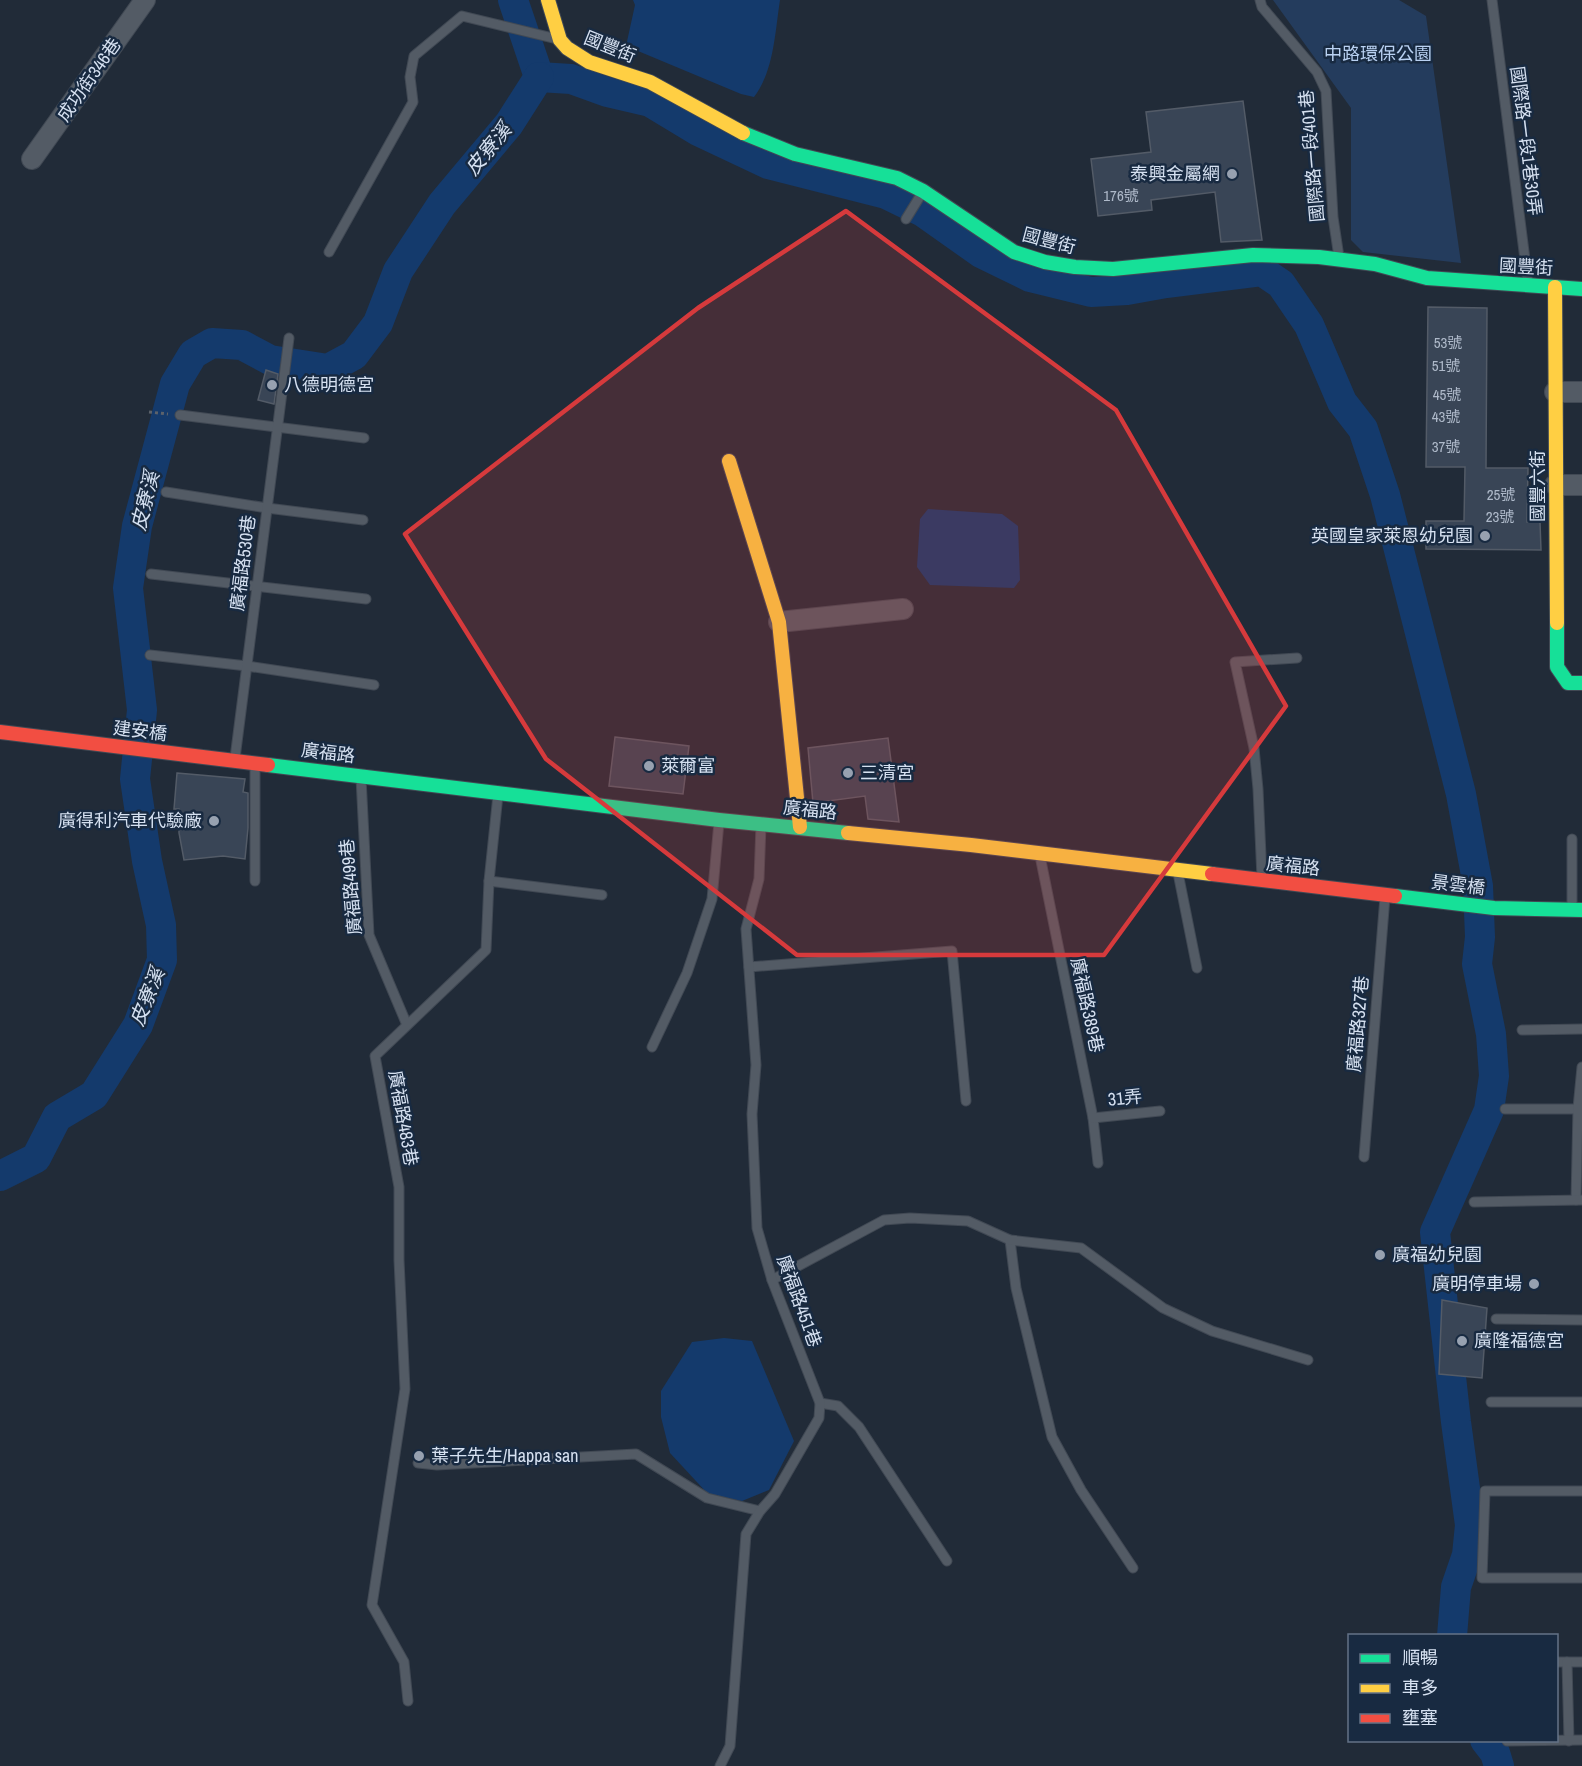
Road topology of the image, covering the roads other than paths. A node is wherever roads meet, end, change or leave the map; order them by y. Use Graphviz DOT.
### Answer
graph roads {
  1 [pos="145,0"];
  2 [pos="548,0"];
  3 [pos="1260,0"];
  4 [pos="1492,0"];
  5 [pos="556,39"];
  6 [pos="32,159"];
  7 [pos="923,191"];
  8 [pos="906,219"];
  9 [pos="329,252"];
  10 [pos="1340,259"];
  11 [pos="1528,285"];
  12 [pos="1555,286"];
  13 [pos="1582,289"];
  14 [pos="289,338"];
  15 [pos="1555,392"];
  16 [pos="1582,392"];
  17 [pos="180,415"];
  18 [pos="278,427"];
  19 [pos="363,438"];
  20 [pos="729,461"];
  21 [pos="1555,485"];
  22 [pos="1582,485"];
  23 [pos="166,492"];
  24 [pos="267,508"];
  25 [pos="363,520"];
  26 [pos="151,574"];
  27 [pos="257,587"];
  28 [pos="366,599"];
  29 [pos="903,609"];
  30 [pos="778,622"];
  31 [pos="150,655"];
  32 [pos="1297,658"];
  33 [pos="246,666"];
  34 [pos="1582,683"];
  35 [pos="374,685"];
  36 [pos="0,732"];
  37 [pos="199,756"];
  38 [pos="234,760"];
  39 [pos="255,763"];
  40 [pos="361,776"];
  41 [pos="498,792"];
  42 [pos="719,820"];
  43 [pos="761,823"];
  44 [pos="800,827"];
  45 [pos="1572,839"];
  46 [pos="1039,854"];
  47 [pos="1178,871"];
  48 [pos="1262,880"];
  49 [pos="255,881"];
  50 [pos="489,881"];
  51 [pos="1386,894"];
  52 [pos="602,895"];
  53 [pos="1418,898"];
  54 [pos="1577,910"];
  55 [pos="749,967"];
  56 [pos="1197,968"];
  57 [pos="407,1025"];
  58 [pos="1582,1029"];
  59 [pos="1522,1030"];
  60 [pos="652,1047"];
  61 [pos="1582,1067"];
  62 [pos="966,1101"];
  63 [pos="1505,1109"];
  64 [pos="1580,1109"];
  65 [pos="1160,1111"];
  66 [pos="1093,1118"];
  67 [pos="1364,1157"];
  68 [pos="1098,1163"];
  69 [pos="1579,1200"];
  70 [pos="1474,1202"];
  71 [pos="1010,1240"];
  72 [pos="772,1280"];
  73 [pos="1496,1319"];
  74 [pos="1582,1320"];
  75 [pos="1308,1360"];
  76 [pos="1491,1402"];
  77 [pos="1582,1402"];
  78 [pos="820,1403"];
  79 [pos="418,1462"];
  80 [pos="1582,1491"];
  81 [pos="760,1511"];
  82 [pos="947,1561"];
  83 [pos="1133,1568"];
  84 [pos="1582,1578"];
  85 [pos="1558,1662"];
  86 [pos="1567,1662"];
  87 [pos="1582,1662"];
  88 [pos="408,1701"];
  89 [pos="1582,1740"];
  90 [pos="1558,1741"];
  91 [pos="1569,1741"];
  92 [pos="720,1766"];
  1 -- 6 [label="street, 成功街346巷"];
  2 -- 5 [label="street, 國豐街"];
  3 -- 10 [label="lane, 國際路一段401巷"];
  4 -- 11 [label="lane, 國際路一段1巷30弄"];
  5 -- 7 [label="street, 國豐街"];
  5 -- 9 [label="lane"];
  7 -- 8 [label="lane"];
  7 -- 10 [label="street, 國豐街"];
  10 -- 11 [label="street, 國豐街"];
  11 -- 12 [label="street, 國豐街"];
  12 -- 13 [label="street, 國豐街"];
  12 -- 15 [label="street, 國豐六街"];
  14 -- 18 [label="lane, 廣福路530巷"];
  15 -- 16 [label="street"];
  15 -- 21 [label="street, 國豐六街"];
  17 -- 18 [label="lane"];
  18 -- 19 [label="lane"];
  18 -- 24 [label="lane, 廣福路530巷"];
  20 -- 30 [label="street"];
  21 -- 22 [label="street"];
  21 -- 34 [label="street, 國豐六街"];
  23 -- 24 [label="lane"];
  24 -- 25 [label="lane"];
  24 -- 27 [label="lane, 廣福路530巷"];
  26 -- 27 [label="lane"];
  27 -- 28 [label="lane"];
  27 -- 33 [label="lane, 廣福路530巷"];
  29 -- 30 [label="street"];
  30 -- 44 [label="street"];
  31 -- 33 [label="lane"];
  32 -- 48 [label="lane"];
  33 -- 35 [label="lane"];
  33 -- 38 [label="lane, 廣福路530巷"];
  36 -- 37 [label="street, 建安橋"];
  37 -- 38 [label="street, 廣福路"];
  38 -- 39 [label="street, 廣福路"];
  39 -- 40 [label="street, 廣福路"];
  39 -- 49 [label="lane"];
  40 -- 41 [label="street, 廣福路"];
  40 -- 57 [label="lane, 廣福路499巷"];
  41 -- 42 [label="street, 廣福路"];
  41 -- 50 [label="lane, 廣福路483巷"];
  42 -- 43 [label="street, 廣福路"];
  42 -- 60 [label="lane"];
  43 -- 44 [label="street, 廣福路"];
  43 -- 55 [label="lane, 廣福路451巷"];
  44 -- 46 [label="street, 廣福路"];
  45 -- 54 [label="lane"];
  46 -- 47 [label="street, 廣福路"];
  46 -- 66 [label="lane, 廣福路389巷"];
  47 -- 48 [label="street, 廣福路"];
  47 -- 56 [label="lane"];
  48 -- 51 [label="street, 廣福路"];
  50 -- 52 [label="lane"];
  50 -- 57 [label="lane, 廣福路483巷"];
  51 -- 53 [label="street, 廣福路"];
  51 -- 67 [label="lane, 廣福路327巷"];
  53 -- 54 [label="street, 景雲橋"];
  55 -- 62 [label="lane"];
  55 -- 72 [label="lane, 廣福路451巷"];
  57 -- 88 [label="lane, 廣福路483巷"];
  58 -- 59 [label="lane"];
  61 -- 64 [label="lane"];
  63 -- 64 [label="lane"];
  64 -- 69 [label="lane"];
  65 -- 66 [label="lane, 31弄"];
  66 -- 68 [label="lane, 廣福路389巷"];
  69 -- 70 [label="lane"];
  71 -- 72 [label="lane"];
  71 -- 75 [label="lane"];
  71 -- 83 [label="lane"];
  72 -- 78 [label="lane, 廣福路451巷"];
  73 -- 74 [label="lane"];
  76 -- 77 [label="lane"];
  78 -- 81 [label="lane"];
  78 -- 82 [label="lane"];
  79 -- 81 [label="lane"];
  80 -- 84 [label="lane"];
  81 -- 92 [label="lane"];
  85 -- 86 [label="lane"];
  86 -- 87 [label="lane"];
  86 -- 91 [label="lane"];
  89 -- 91 [label="lane"];
  90 -- 91 [label="lane"];
}
